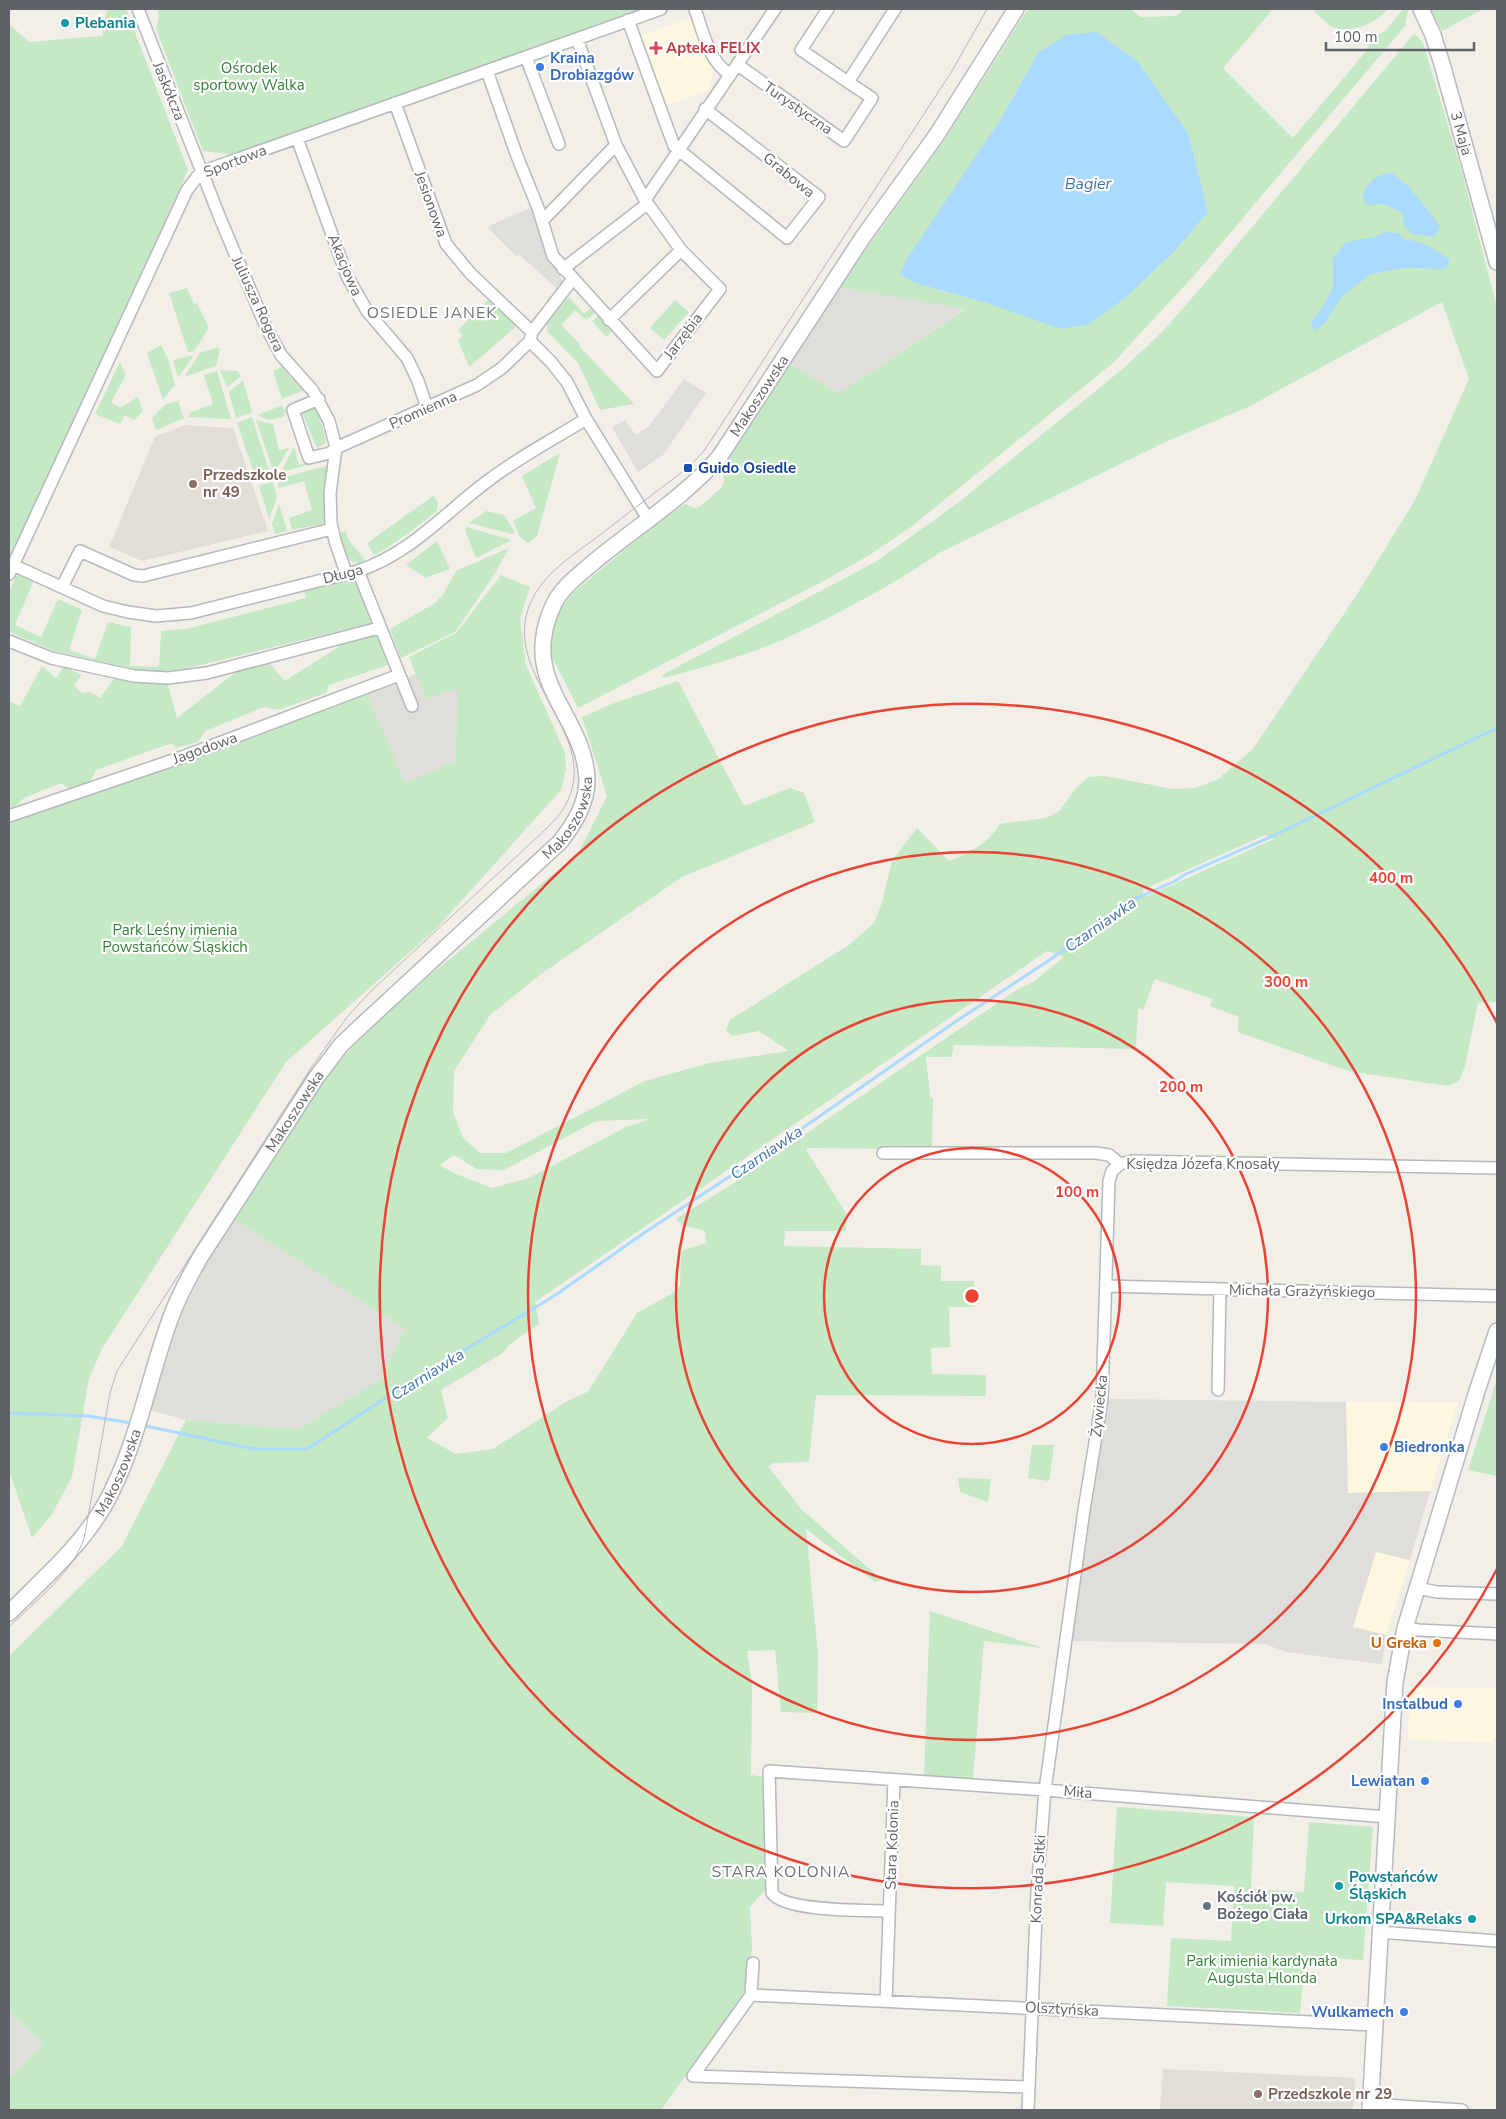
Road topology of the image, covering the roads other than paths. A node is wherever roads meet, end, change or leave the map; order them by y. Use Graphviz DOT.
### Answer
graph roads {
  1 [pos="138,9"];
  2 [pos="661,9"];
  3 [pos="695,9"];
  4 [pos="774,9"];
  5 [pos="828,9"];
  6 [pos="895,9"];
  7 [pos="1016,9"];
  8 [pos="1421,9"];
  9 [pos="628,20"];
  10 [pos="577,39"];
  11 [pos="526,57"];
  12 [pos="738,65"];
  13 [pos="487,71"];
  14 [pos="729,74"];
  15 [pos="848,82"];
  16 [pos="394,103"];
  17 [pos="705,109"];
  18 [pos="297,138"];
  19 [pos="559,144"];
  20 [pos="616,145"];
  21 [pos="679,152"];
  22 [pos="201,172"];
  23 [pos="646,202"];
  24 [pos="542,222"];
  25 [pos="681,250"];
  26 [pos="1497,262"];
  27 [pos="563,269"];
  28 [pos="572,280"];
  29 [pos="609,320"];
  30 [pos="531,336"];
  31 [pos="319,399"];
  32 [pos="427,408"];
  33 [pos="586,419"];
  34 [pos="336,448"];
  35 [pos="648,519"];
  36 [pos="332,529"];
  37 [pos="11,569"];
  38 [pos="352,572"];
  39 [pos="62,587"];
  40 [pos="379,628"];
  41 [pos="9,641"];
  42 [pos="399,675"];
  43 [pos="412,706"];
  44 [pos="9,816"];
  45 [pos="883,1153"];
  46 [pos="1120,1164"];
  47 [pos="1497,1168"];
  48 [pos="1106,1286"];
  49 [pos="1220,1289"];
  50 [pos="1497,1296"];
  51 [pos="1497,1331"];
  52 [pos="1218,1390"];
  53 [pos="1417,1588"];
  54 [pos="1497,1594"];
  55 [pos="9,1613"];
  56 [pos="1405,1628"];
  57 [pos="1497,1634"];
  58 [pos="1064,1649"];
  59 [pos="769,1771"];
  60 [pos="894,1780"];
  61 [pos="1045,1790"];
  62 [pos="1387,1816"];
  63 [pos="889,1911"];
  64 [pos="1379,1932"];
  65 [pos="1497,1940"];
  66 [pos="753,1963"];
  67 [pos="751,1995"];
  68 [pos="886,2001"];
  69 [pos="1032,2008"];
  70 [pos="1374,2025"];
  71 [pos="1028,2087"];
  72 [pos="1370,2107"];
  73 [pos="1028,2110"];
  74 [pos="1462,2110"];
  1 -- 22 [label="street, Jaskółcza"];
  2 -- 9 [label="street, Sportowa"];
  3 -- 14 [label="street"];
  4 -- 12 [label="street"];
  5 -- 15 [label="street"];
  6 -- 15 [label="street"];
  7 -- 35 [label="main road, Makoszowska"];
  8 -- 26 [label="main road, 3 Maja"];
  9 -- 10 [label="street, Sportowa"];
  9 -- 21 [label="street, Grabowa"];
  10 -- 11 [label="street, Sportowa"];
  10 -- 20 [label="street"];
  11 -- 13 [label="street, Sportowa"];
  11 -- 19 [label="street"];
  12 -- 14 [label="street"];
  12 -- 15 [label="street, Turystyczna"];
  13 -- 16 [label="street, Sportowa"];
  13 -- 24 [label="street, Jarzębia"];
  14 -- 17 [label="street"];
  16 -- 18 [label="street, Sportowa"];
  16 -- 30 [label="street, Jesionowa"];
  17 -- 21 [label="street"];
  17 -- 21 [label="street, Grabowa"];
  18 -- 22 [label="street, Sportowa"];
  18 -- 32 [label="street, Akacjowa"];
  20 -- 23 [label="street"];
  20 -- 24 [label="street"];
  21 -- 23 [label="street"];
  22 -- 31 [label="street, Juliusza Rogera"];
  22 -- 37 [label="street, Sportowa"];
  23 -- 25 [label="street, Jarzębia"];
  23 -- 27 [label="street"];
  24 -- 27 [label="street, Jarzębia"];
  25 -- 29 [label="street"];
  25 -- 29 [label="street, Jarzębia"];
  27 -- 28 [label="street, Jarzębia"];
  28 -- 29 [label="street, Jarzębia"];
  28 -- 30 [label="street, Promienna"];
  30 -- 32 [label="street, Promienna"];
  30 -- 33 [label="street, Jesionowa"];
  31 -- 34 [label="street, Juliusza Rogera"];
  31 -- 34 [label="street, Promienna"];
  32 -- 34 [label="street, Promienna"];
  33 -- 35 [label="street, Jesionowa"];
  33 -- 38 [label="street, Długa"];
  34 -- 36 [label="street, Juliusza Rogera"];
  35 -- 55 [label="main road, Makoszowska"];
  36 -- 38 [label="street, Juliusza Rogera"];
  36 -- 39 [label="street"];
  37 -- 39 [label="street, Długa"];
  38 -- 39 [label="street, Długa"];
  38 -- 40 [label="street, Juliusza Rogera"];
  40 -- 41 [label="street"];
  40 -- 42 [label="street, Juliusza Rogera"];
  42 -- 43 [label="street, Juliusza Rogera"];
  42 -- 44 [label="street, Jagodowa"];
  45 -- 46 [label="street, Księdza Józefa Knosały"];
  46 -- 47 [label="street, Księdza Józefa Knosały"];
  46 -- 48 [label="street, Żywiecka"];
  48 -- 49 [label="street, Michała Grażyńskiego"];
  48 -- 58 [label="street, Żywiecka"];
  49 -- 50 [label="street, Michała Grażyńskiego"];
  49 -- 52 [label="street"];
  51 -- 53 [label="main road"];
  53 -- 54 [label="street"];
  53 -- 56 [label="main road"];
  56 -- 57 [label="street"];
  56 -- 62 [label="main road"];
  58 -- 61 [label="street, Konrada Sitki"];
  59 -- 60 [label="street, Miła"];
  59 -- 63 [label="street, Stara Kolonia"];
  60 -- 61 [label="street, Miła"];
  60 -- 63 [label="street, Stara Kolonia"];
  61 -- 62 [label="street, Miła"];
  61 -- 69 [label="street, Konrada Sitki"];
  62 -- 64 [label="main road"];
  63 -- 68 [label="street, Stara Kolonia"];
  64 -- 65 [label="street"];
  64 -- 70 [label="main road"];
  66 -- 67 [label="street"];
  67 -- 68 [label="street, Olsztyńska"];
  67 -- 71 [label="street"];
  68 -- 69 [label="street, Olsztyńska"];
  69 -- 70 [label="street, Olsztyńska"];
  69 -- 71 [label="street, Konrada Sitki"];
  70 -- 72 [label="main road"];
  71 -- 73 [label="street, Konrada Sitki"];
  72 -- 74 [label="street"];
}
